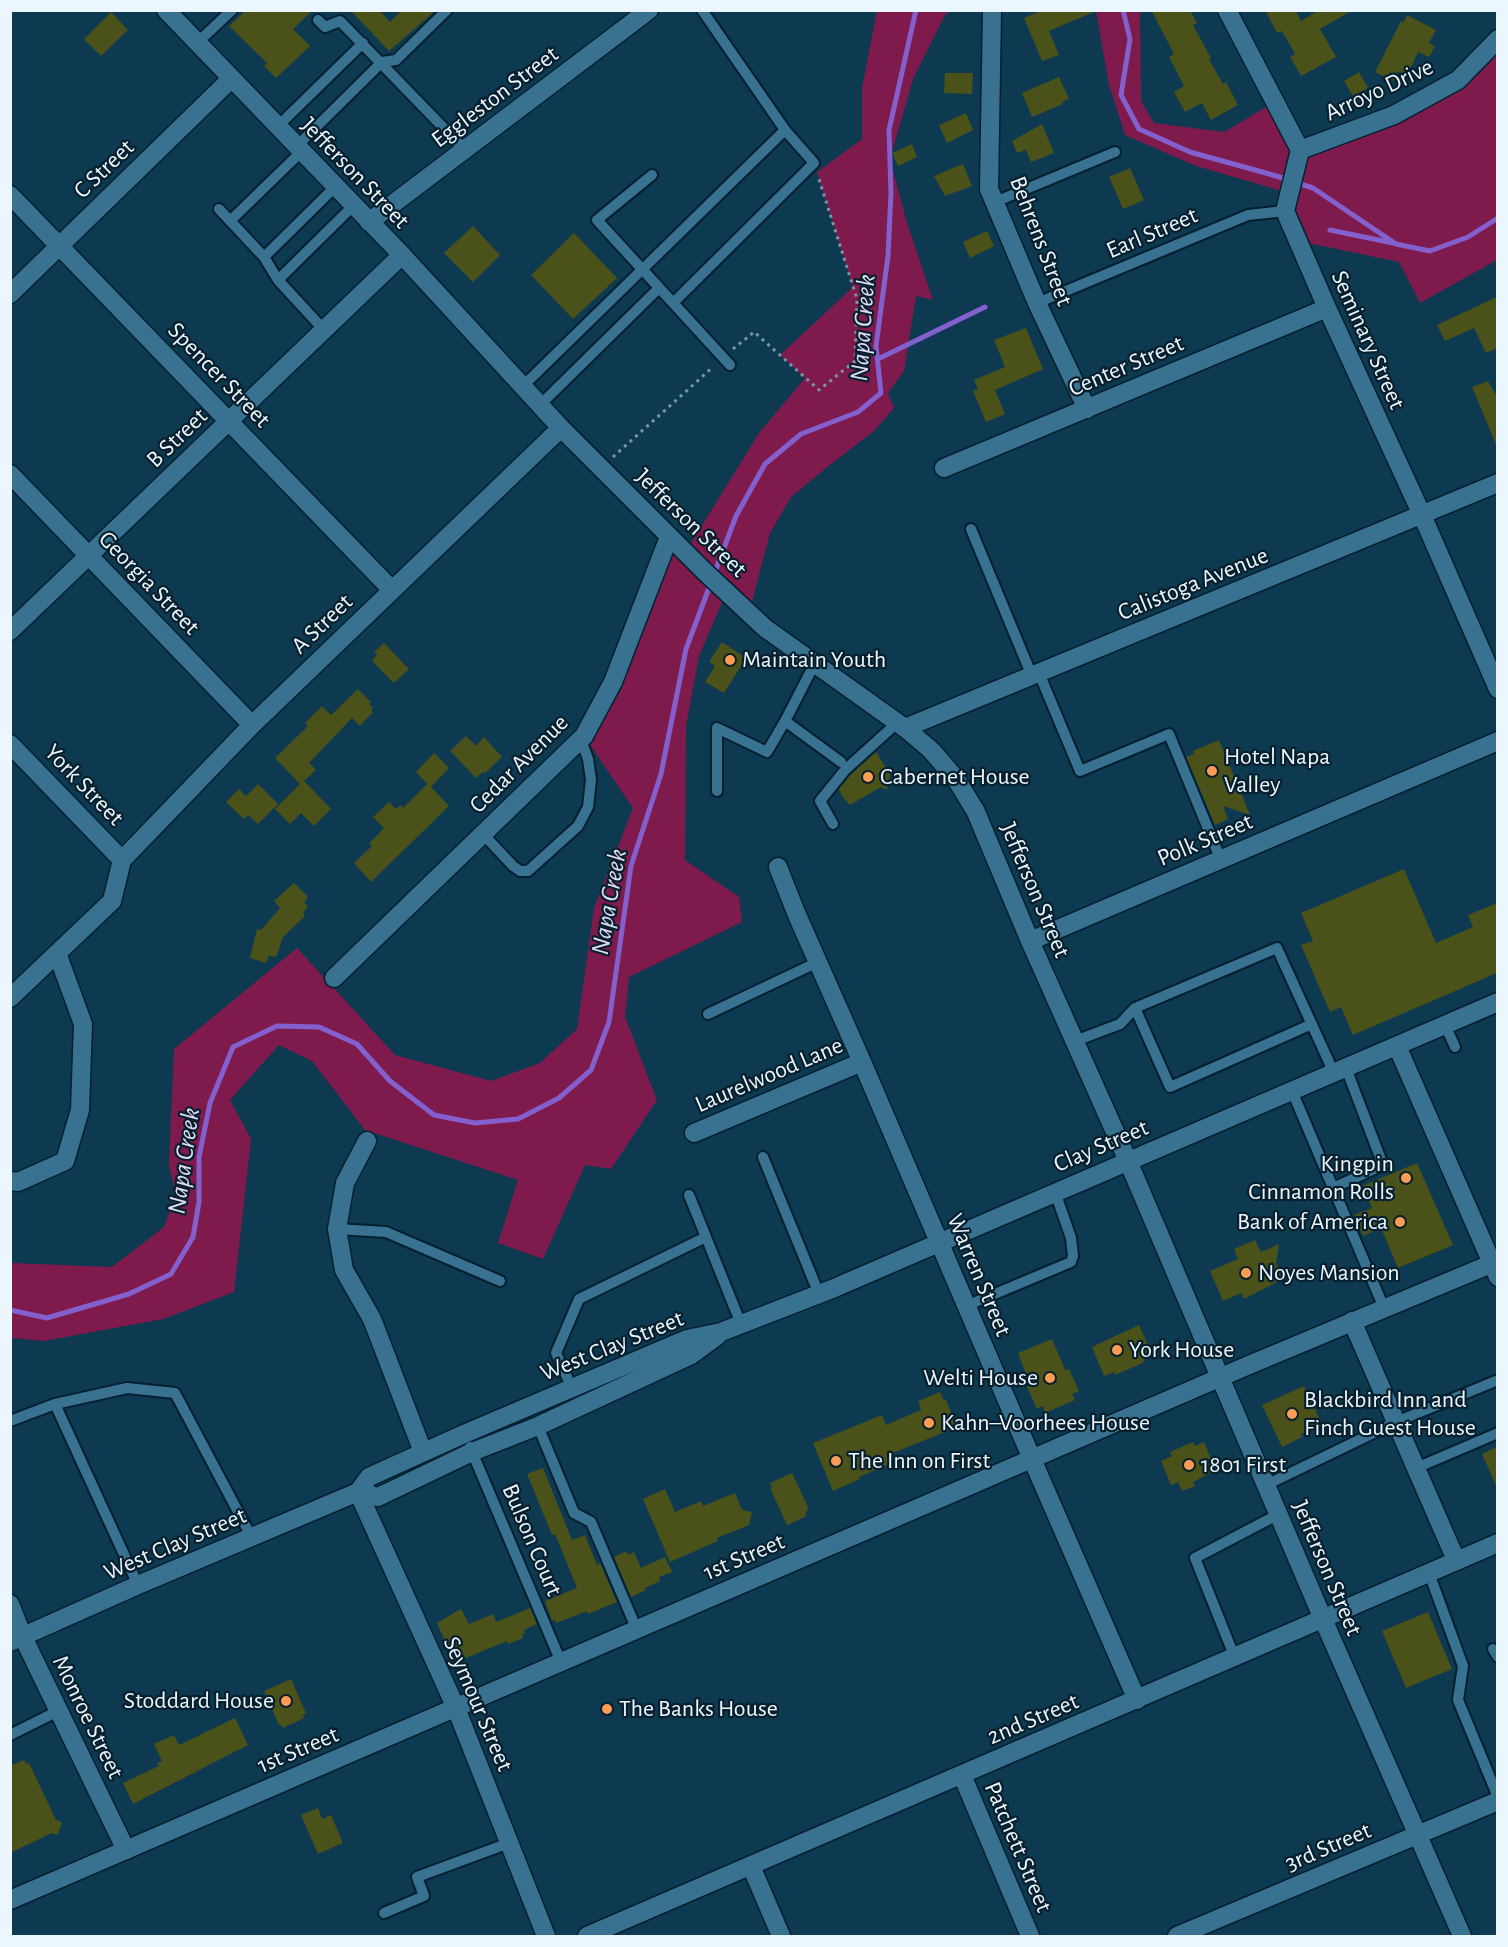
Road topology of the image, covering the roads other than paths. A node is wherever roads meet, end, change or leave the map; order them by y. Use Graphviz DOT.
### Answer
graph roads {
  1 [pos="232,10"];
  2 [pos="447,10"];
  3 [pos="649,10"];
  4 [pos="702,10"];
  5 [pos="992,10"];
  6 [pos="1227,10"];
  7 [pos="167,11"];
  8 [pos="318,20"];
  9 [pos="1497,39"];
  10 [pos="363,43"];
  11 [pos="197,44"];
  12 [pos="382,62"];
  13 [pos="231,79"];
  14 [pos="277,127"];
  15 [pos="785,130"];
  16 [pos="298,150"];
  17 [pos="465,150"];
  18 [pos="1116,153"];
  19 [pos="1299,156"];
  20 [pos="652,175"];
  21 [pos="335,187"];
  22 [pos="10,195"];
  23 [pos="995,202"];
  24 [pos="353,206"];
  25 [pos="1286,207"];
  26 [pos="219,209"];
  27 [pos="230,221"];
  28 [pos="369,222"];
  29 [pos="60,246"];
  30 [pos="402,255"];
  31 [pos="264,257"];
  32 [pos="642,270"];
  33 [pos="278,280"];
  34 [pos="659,288"];
  35 [pos="10,294"];
  36 [pos="673,303"];
  37 [pos="1037,303"];
  38 [pos="1327,308"];
  39 [pos="324,330"];
  40 [pos="727,361"];
  41 [pos="522,387"];
  42 [pos="540,405"];
  43 [pos="1087,409"];
  44 [pos="229,421"];
  45 [pos="561,428"];
  46 [pos="944,468"];
  47 [pos="10,474"];
  48 [pos="1497,483"];
  49 [pos="1422,515"];
  50 [pos="971,529"];
  51 [pos="669,537"];
  52 [pos="89,555"];
  53 [pos="392,590"];
  54 [pos="10,631"];
  55 [pos="815,663"];
  56 [pos="1036,675"];
  57 [pos="1497,689"];
  58 [pos="785,721"];
  59 [pos="252,725"];
  60 [pos="902,725"];
  61 [pos="580,740"];
  62 [pos="1497,741"];
  63 [pos="10,744"];
  64 [pos="841,762"];
  65 [pos="717,791"];
  66 [pos="833,824"];
  67 [pos="483,834"];
  68 [pos="122,860"];
  69 [pos="1221,860"];
  70 [pos="778,867"];
  71 [pos="1030,941"];
  72 [pos="57,953"];
  73 [pos="818,962"];
  74 [pos="334,978"];
  75 [pos="12,993"];
  76 [pos="1497,1005"];
  77 [pos="1134,1008"];
  78 [pos="708,1014"];
  79 [pos="1312,1024"];
  80 [pos="1445,1025"];
  81 [pos="1075,1041"];
  82 [pos="1397,1046"];
  83 [pos="1455,1047"];
  84 [pos="862,1062"];
  85 [pos="1340,1070"];
  86 [pos="1292,1090"];
  87 [pos="694,1133"];
  88 [pos="367,1141"];
  89 [pos="763,1157"];
  90 [pos="1128,1161"];
  91 [pos="10,1181"];
  92 [pos="1333,1188"];
  93 [pos="1054,1192"];
  94 [pos="689,1195"];
  95 [pos="337,1229"];
  96 [pos="706,1237"];
  97 [pos="939,1243"];
  98 [pos="1496,1267"];
  99 [pos="500,1281"];
  100 [pos="819,1294"];
  101 [pos="966,1306"];
  102 [pos="1384,1308"];
  103 [pos="1352,1321"];
  104 [pos="741,1324"];
  105 [pos="721,1332"];
  106 [pos="1221,1377"];
  107 [pos="1497,1380"];
  108 [pos="572,1388"];
  109 [pos="55,1404"];
  110 [pos="10,1421"];
  111 [pos="1396,1422"];
  112 [pos="538,1426"];
  113 [pos="1497,1433"];
  114 [pos="464,1434"];
  115 [pos="423,1452"];
  116 [pos="472,1452"];
  117 [pos="1032,1459"];
  118 [pos="1416,1468"];
  119 [pos="1266,1485"];
  120 [pos="358,1492"];
  121 [pos="1279,1514"];
  122 [pos="252,1538"];
  123 [pos="1497,1544"];
  124 [pos="1456,1560"];
  125 [pos="1429,1572"];
  126 [pos="138,1585"];
  127 [pos="10,1604"];
  128 [pos="1323,1619"];
  129 [pos="637,1630"];
  130 [pos="17,1639"];
  131 [pos="1235,1658"];
  132 [pos="561,1662"];
  133 [pos="1137,1700"];
  134 [pos="456,1708"];
  135 [pos="58,1711"];
  136 [pos="10,1735"];
  137 [pos="962,1775"];
  138 [pos="1497,1799"];
  139 [pos="1418,1835"];
  140 [pos="509,1843"];
  141 [pos="126,1850"];
  142 [pos="751,1866"];
  143 [pos="10,1900"];
  144 [pos="384,1913"];
  145 [pos="546,1936"];
  146 [pos="587,1936"];
  147 [pos="781,1936"];
  148 [pos="1030,1936"];
  149 [pos="1177,1936"];
  150 [pos="1462,1936"];
  1 -- 11 [label="lane"];
  2 -- 12 [label="lane"];
  3 -- 17 [label="street, Eggleston Street"];
  4 -- 15 [label="lane"];
  5 -- 23 [label="street, Behrens Street"];
  6 -- 19 [label="street"];
  7 -- 11 [label="street, Jefferson Street"];
  8 -- 10 [label="lane"];
  9 -- 19 [label="street, Arroyo Drive"];
  10 -- 12 [label="lane"];
  10 -- 14 [label="lane"];
  11 -- 13 [label="street, Jefferson Street"];
  12 -- 16 [label="lane"];
  12 -- 17 [label="lane"];
  13 -- 14 [label="street, Jefferson Street"];
  13 -- 29 [label="street, C Street"];
  14 -- 16 [label="street, Jefferson Street"];
  15 -- 32 [label="lane"];
  15 -- 36 [label="lane"];
  16 -- 21 [label="street, Jefferson Street"];
  16 -- 27 [label="lane"];
  17 -- 28 [label="street, Eggleston Street"];
  18 -- 23 [label="lane"];
  19 -- 25 [label="street"];
  20 -- 32 [label="lane"];
  21 -- 24 [label="street, Jefferson Street"];
  21 -- 31 [label="lane"];
  22 -- 29 [label="street, Spencer Street"];
  23 -- 37 [label="street, Behrens Street"];
  24 -- 28 [label="street, Jefferson Street"];
  24 -- 33 [label="lane"];
  25 -- 37 [label="lane, Earl Street"];
  25 -- 38 [label="street, Seminary Street"];
  26 -- 27 [label="lane"];
  27 -- 31 [label="lane"];
  28 -- 30 [label="street, Jefferson Street"];
  29 -- 35 [label="street, C Street"];
  29 -- 44 [label="street, Spencer Street"];
  30 -- 39 [label="street, B Street"];
  30 -- 41 [label="street, Jefferson Street"];
  31 -- 33 [label="lane"];
  32 -- 34 [label="lane"];
  32 -- 41 [label="lane"];
  33 -- 39 [label="lane"];
  34 -- 36 [label="lane"];
  34 -- 42 [label="lane"];
  36 -- 40 [label="lane"];
  37 -- 43 [label="street, Behrens Street"];
  38 -- 43 [label="street, Center Street"];
  38 -- 49 [label="street, Seminary Street"];
  39 -- 44 [label="street, B Street"];
  41 -- 42 [label="street, Jefferson Street"];
  42 -- 45 [label="street, Jefferson Street"];
  43 -- 46 [label="street, Center Street"];
  44 -- 52 [label="street, B Street"];
  44 -- 53 [label="street, Spencer Street"];
  45 -- 51 [label="street, Jefferson Street"];
  45 -- 53 [label="street, A Street"];
  47 -- 52 [label="street, Georgia Street"];
  48 -- 49 [label="street, Calistoga Avenue"];
  49 -- 56 [label="street, Calistoga Avenue"];
  49 -- 57 [label="street, Seminary Street"];
  50 -- 56 [label="lane"];
  51 -- 55 [label="street, Jefferson Street"];
  51 -- 61 [label="street, Cedar Avenue"];
  52 -- 54 [label="street, B Street"];
  52 -- 59 [label="street, Georgia Street"];
  53 -- 59 [label="street, A Street"];
  55 -- 58 [label="lane"];
  55 -- 60 [label="street, Jefferson Street"];
  56 -- 60 [label="street, Calistoga Avenue"];
  56 -- 69 [label="lane"];
  58 -- 64 [label="lane"];
  58 -- 65 [label="lane"];
  59 -- 68 [label="street, A Street"];
  60 -- 66 [label="lane"];
  60 -- 71 [label="street, Jefferson Street"];
  61 -- 67 [label="street, Cedar Avenue"];
  61 -- 67 [label="lane"];
  62 -- 69 [label="street, Polk Street"];
  63 -- 68 [label="street, York Street"];
  67 -- 74 [label="street, Cedar Avenue"];
  68 -- 72 [label="street"];
  69 -- 71 [label="street, Polk Street"];
  70 -- 73 [label="street, Warren Street"];
  71 -- 81 [label="street, Jefferson Street"];
  72 -- 75 [label="street"];
  72 -- 91 [label="street"];
  73 -- 78 [label="lane"];
  73 -- 84 [label="street, Warren Street"];
  76 -- 80 [label="street, Clay Street"];
  77 -- 79 [label="lane"];
  77 -- 79 [label="lane"];
  77 -- 81 [label="lane"];
  79 -- 85 [label="lane"];
  80 -- 82 [label="street, Clay Street"];
  80 -- 83 [label="lane"];
  81 -- 90 [label="street, Jefferson Street"];
  82 -- 85 [label="street, Clay Street"];
  82 -- 98 [label="street"];
  84 -- 87 [label="street, Laurelwood Lane"];
  84 -- 97 [label="street, Warren Street"];
  85 -- 86 [label="street, Clay Street"];
  85 -- 92 [label="lane"];
  86 -- 90 [label="street, Clay Street"];
  86 -- 92 [label="lane"];
  88 -- 95 [label="street"];
  89 -- 100 [label="lane"];
  90 -- 93 [label="street, Clay Street"];
  90 -- 106 [label="street, Jefferson Street"];
  92 -- 102 [label="lane"];
  93 -- 97 [label="street, Clay Street"];
  93 -- 101 [label="lane"];
  94 -- 96 [label="lane"];
  95 -- 99 [label="lane"];
  95 -- 115 [label="street"];
  96 -- 104 [label="lane"];
  96 -- 108 [label="lane"];
  97 -- 100 [label="street, Clay Street"];
  97 -- 101 [label="street, Warren Street"];
  98 -- 102 [label="street, 1st Street"];
  100 -- 104 [label="street, Clay Street"];
  101 -- 117 [label="street, Warren Street"];
  102 -- 103 [label="street, 1st Street"];
  103 -- 106 [label="street, 1st Street"];
  103 -- 111 [label="street"];
  104 -- 105 [label="street, Clay Street"];
  105 -- 108 [label="street, West Clay Street"];
  105 -- 112 [label="street, West Clay Street"];
  106 -- 117 [label="street, 1st Street"];
  106 -- 119 [label="street, Jefferson Street"];
  107 -- 111 [label="lane"];
  108 -- 114 [label="street, West Clay Street"];
  109 -- 110 [label="lane"];
  109 -- 122 [label="lane"];
  109 -- 126 [label="lane"];
  111 -- 118 [label="street"];
  111 -- 119 [label="lane"];
  112 -- 116 [label="street, West Clay Street"];
  112 -- 129 [label="lane"];
  113 -- 118 [label="lane"];
  114 -- 115 [label="street, West Clay Street"];
  114 -- 116 [label="lane, Bulson Court"];
  115 -- 120 [label="street, West Clay Street"];
  116 -- 120 [label="street, West Clay Street"];
  116 -- 132 [label="lane, Bulson Court"];
  117 -- 129 [label="street, 1st Street"];
  117 -- 133 [label="street, Warren Street"];
  118 -- 124 [label="street"];
  119 -- 121 [label="street, Jefferson Street"];
  120 -- 122 [label="street, West Clay Street"];
  120 -- 134 [label="street, Seymour Street"];
  121 -- 128 [label="street, Jefferson Street"];
  121 -- 131 [label="lane"];
  122 -- 126 [label="street, West Clay Street"];
  123 -- 124 [label="street, 2nd Street"];
  124 -- 125 [label="street, 2nd Street"];
  125 -- 128 [label="street, 2nd Street"];
  125 -- 138 [label="lane"];
  126 -- 130 [label="street, West Clay Street"];
  127 -- 130 [label="street, Monroe Street"];
  128 -- 131 [label="street, 2nd Street"];
  128 -- 139 [label="street, Jefferson Street"];
  129 -- 132 [label="street, 1st Street"];
  130 -- 135 [label="street, Monroe Street"];
  131 -- 133 [label="street, 2nd Street"];
  132 -- 134 [label="street, 1st Street"];
  133 -- 137 [label="street, 2nd Street"];
  134 -- 140 [label="street, Seymour Street"];
  134 -- 141 [label="street, 1st Street"];
  135 -- 136 [label="lane"];
  135 -- 141 [label="street, Monroe Street"];
  137 -- 142 [label="street, 2nd Street"];
  137 -- 148 [label="street, Patchett Street"];
  138 -- 139 [label="street, 3rd Street"];
  139 -- 149 [label="street, 3rd Street"];
  139 -- 150 [label="street, Jefferson Street"];
  140 -- 144 [label="lane"];
  140 -- 145 [label="street, Seymour Street"];
  141 -- 143 [label="street, 1st Street"];
  142 -- 146 [label="street, 2nd Street"];
  142 -- 147 [label="street"];
}
